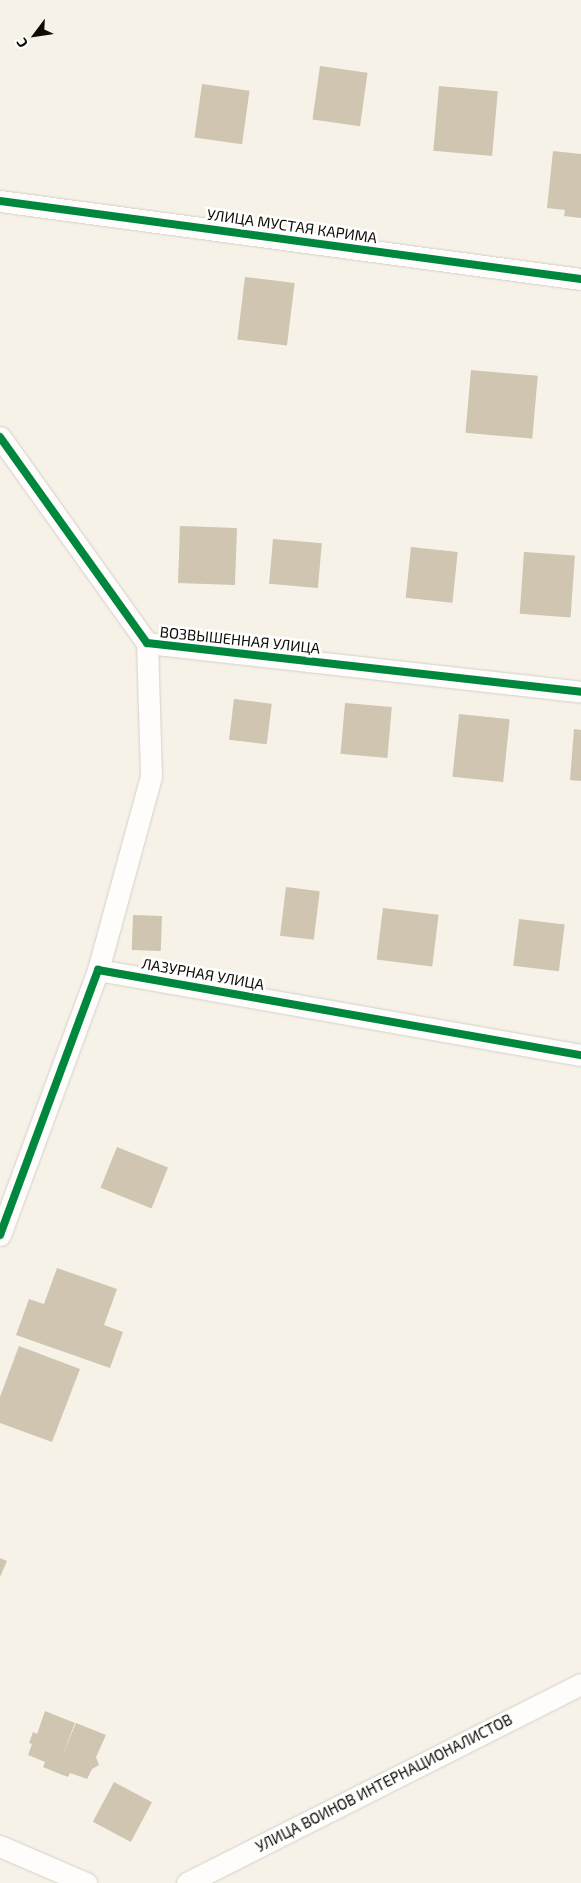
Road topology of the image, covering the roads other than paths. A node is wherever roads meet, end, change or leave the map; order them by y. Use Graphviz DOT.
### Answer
graph roads {
  1 [pos="0,201"];
  2 [pos="581,279"];
  3 [pos="0,437"];
  4 [pos="147,643"];
  5 [pos="581,692"];
  6 [pos="98,970"];
  7 [pos="581,1055"];
  8 [pos="0,1235"];
  9 [pos="581,1684"];
  10 [pos="0,1846"];
  11 [pos="86,1883"];
  12 [pos="188,1883"];
  1 -- 2 [label="street, УЛИЦА МУСТАЯ КАРИМА"];
  3 -- 4 [label="street, ВОЗВЫШЕННАЯ УЛИЦА"];
  4 -- 5 [label="street, ВОЗВЫШЕННАЯ УЛИЦА"];
  4 -- 6 [label="street"];
  6 -- 7 [label="street, ЛАЗУРНАЯ УЛИЦА"];
  6 -- 8 [label="street"];
  9 -- 12 [label="street, УЛИЦА ВОИНОВ ИНТЕРНАЦИОНАЛИСТОВ"];
  10 -- 11 [label="street"];
}
